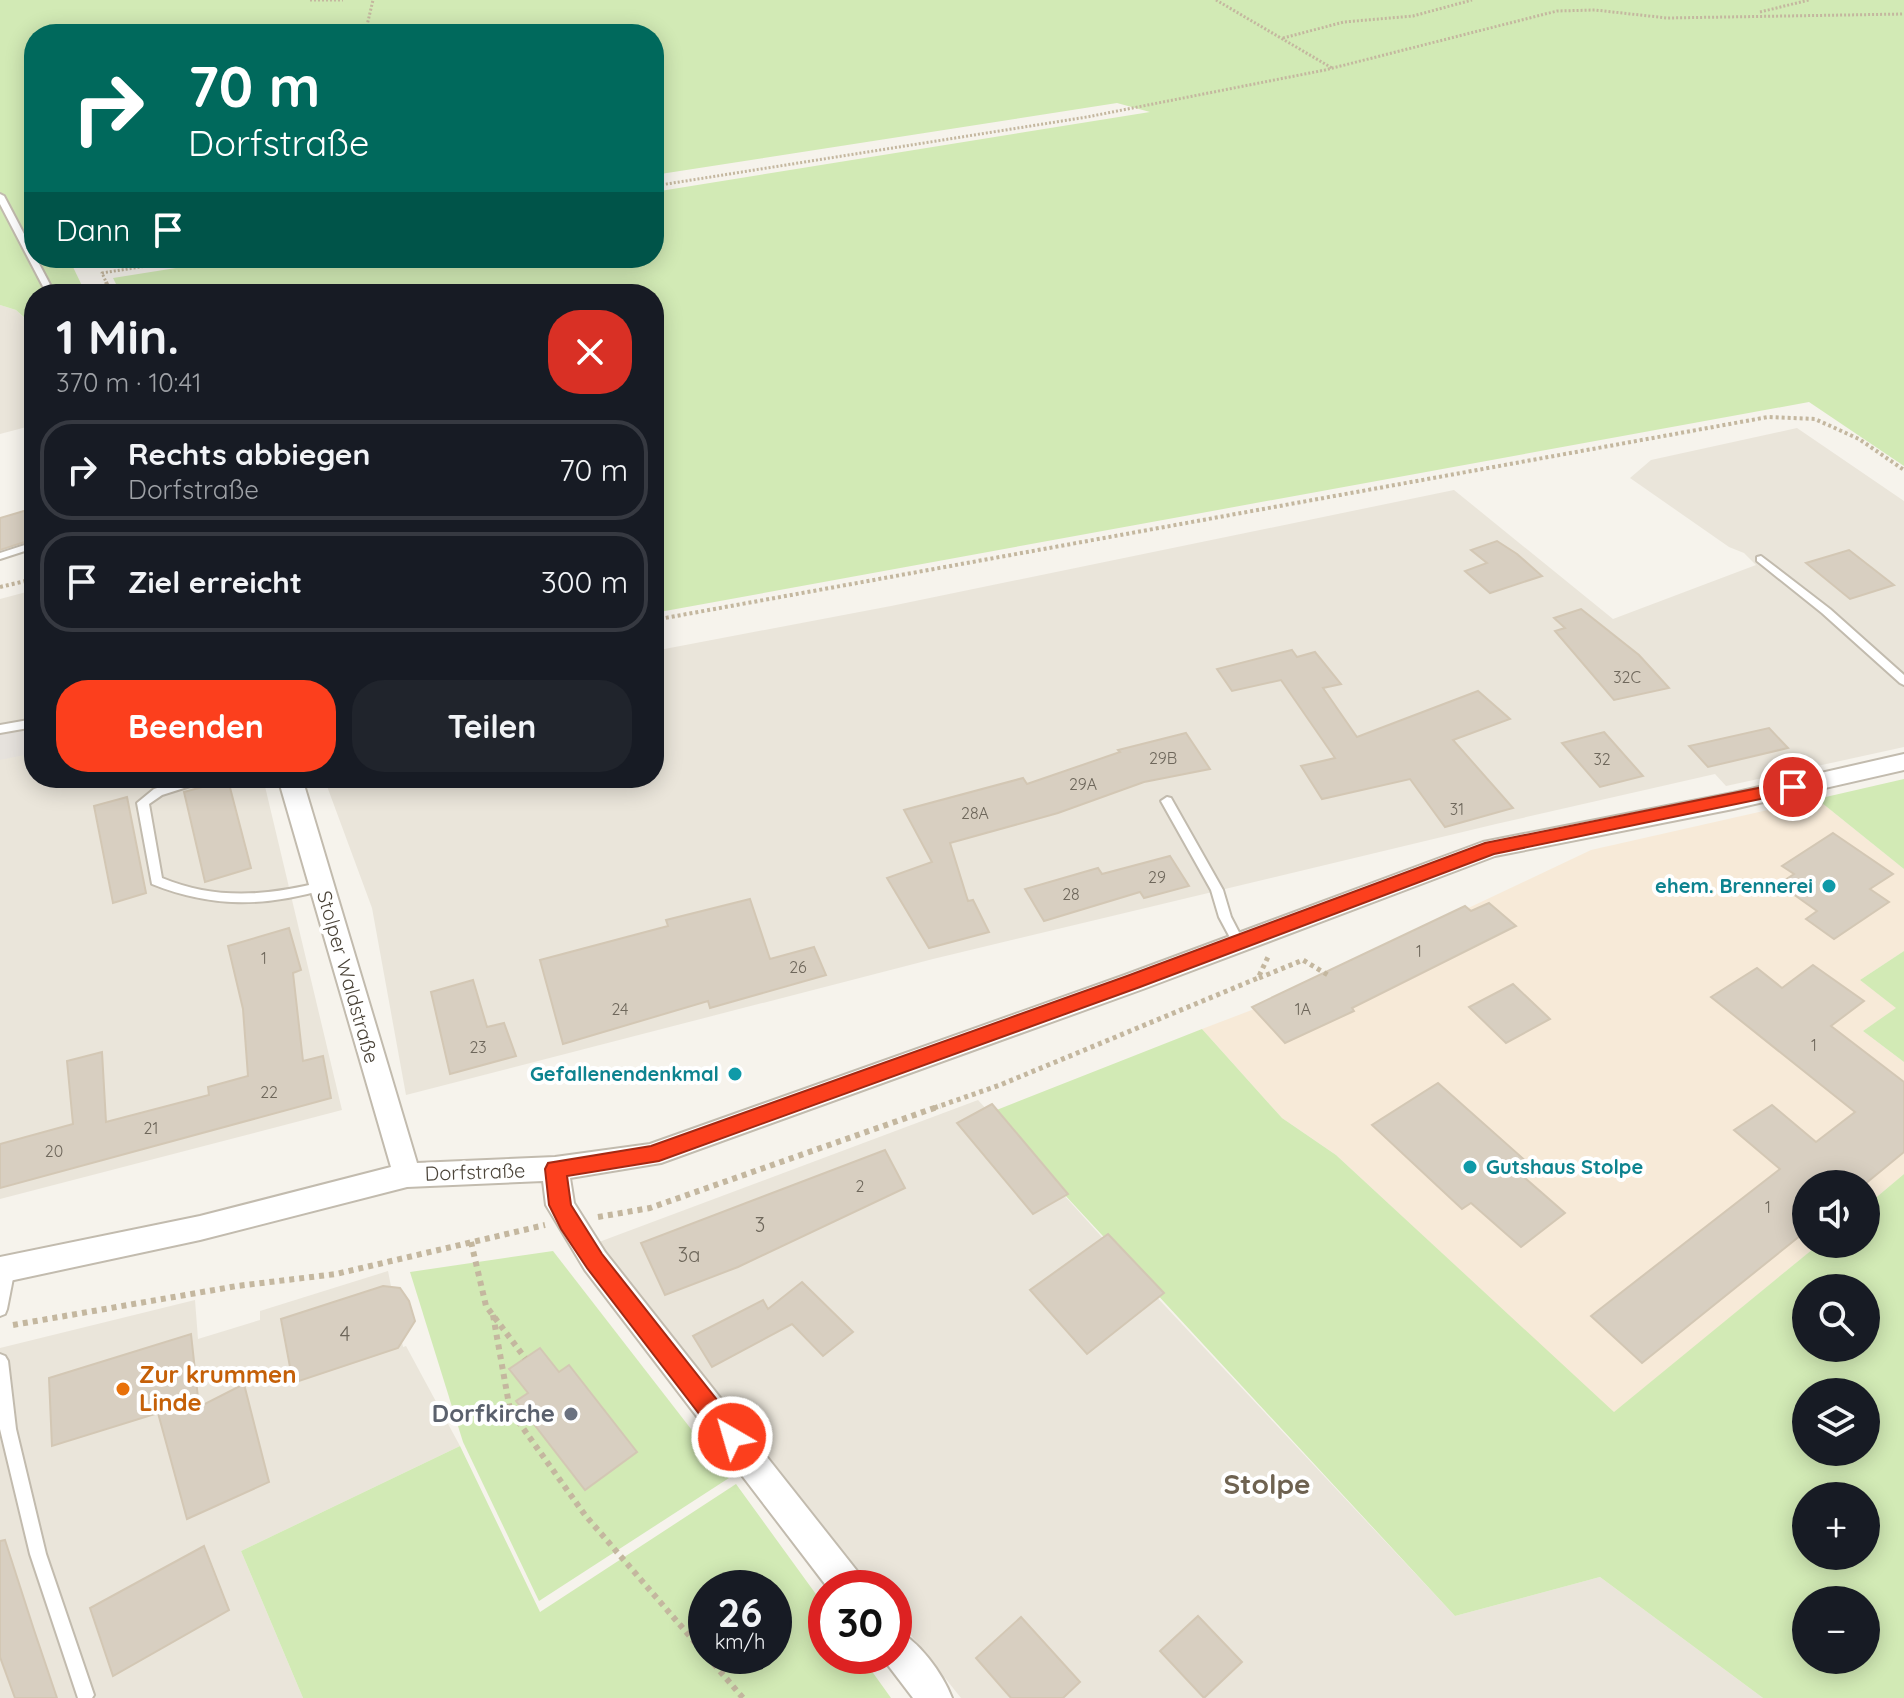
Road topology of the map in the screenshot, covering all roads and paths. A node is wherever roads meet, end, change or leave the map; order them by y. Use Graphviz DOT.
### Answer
graph roads {
  1 [pos="310,0"];
  2 [pos="343,0"];
  3 [pos="373,0"];
  4 [pos="1216,0"];
  5 [pos="1472,0"];
  6 [pos="1809,0"];
  7 [pos="1752,14"];
  8 [pos="1904,14"];
  9 [pos="367,24"];
  10 [pos="1283,38"];
  11 [pos="1332,68"];
  12 [pos="664,184"];
  13 [pos="0,196"];
  14 [pos="24,242"];
  15 [pos="134,268"];
  16 [pos="107,284"];
  17 [pos="1904,470"];
  18 [pos="24,548"];
  19 [pos="0,556"];
  20 [pos="1761,559"];
  21 [pos="24,581"];
  22 [pos="0,587"];
  23 [pos="664,618"];
  24 [pos="1904,681"];
  25 [pos="24,725"];
  26 [pos="0,729"];
  27 [pos="1904,762"];
  28 [pos="171,788"];
  29 [pos="293,788"];
  30 [pos="1167,801"];
  31 [pos="322,886"];
  32 [pos="1238,942"];
  33 [pos="1328,975"];
  34 [pos="1258,978"];
  35 [pos="555,1169"];
  36 [pos="407,1175"];
  37 [pos="471,1242"];
  38 [pos="4,1269"];
  39 [pos="0,1309"];
  40 [pos="493,1315"];
  41 [pos="525,1358"];
  42 [pos="0,1361"];
  43 [pos="835,1570"];
  44 [pos="688,1634"];
  45 [pos="912,1669"];
  46 [pos="722,1674"];
  47 [pos="85,1695"];
  48 [pos="743,1698"];
  49 [pos="935,1698"];
  1 -- 2 [label="path"];
  3 -- 9 [label="path"];
  4 -- 10 [label="path"];
  5 -- 10 [label="path"];
  6 -- 7 [label="path"];
  7 -- 8 [label="path"];
  7 -- 11 [label="path"];
  10 -- 11 [label="path"];
  11 -- 12 [label="path"];
  13 -- 14 [label="lane"];
  15 -- 16 [label="path"];
  17 -- 23 [label="path"];
  18 -- 19 [label="lane"];
  20 -- 24 [label="lane"];
  21 -- 22 [label="path"];
  25 -- 26 [label="lane"];
  27 -- 32 [label="street, Dorfstraße"];
  28 -- 31 [label="lane"];
  29 -- 31 [label="street, Stolper Waldstraße"];
  30 -- 32 [label="lane"];
  31 -- 36 [label="street, Stolper Waldstraße"];
  32 -- 35 [label="street, Dorfstraße"];
  33 -- 34 [label="path"];
  35 -- 36 [label="street, Dorfstraße"];
  35 -- 43 [label="street"];
  36 -- 38 [label="street, Dorfstraße"];
  37 -- 40 [label="path"];
  38 -- 39 [label="lane"];
  40 -- 41 [label="path"];
  40 -- 44 [label="path"];
  42 -- 47 [label="lane"];
  45 -- 49 [label="street"];
  46 -- 48 [label="path"];
}
